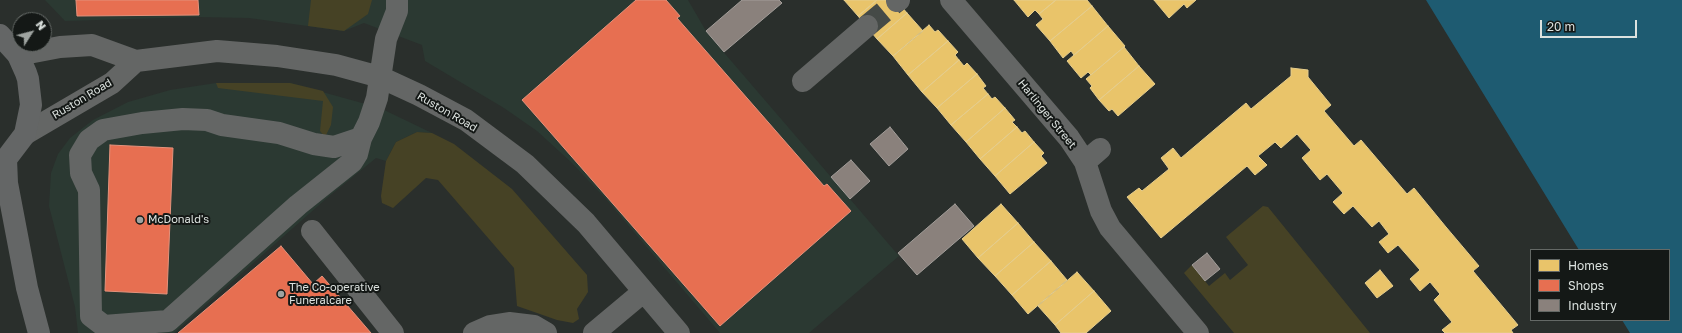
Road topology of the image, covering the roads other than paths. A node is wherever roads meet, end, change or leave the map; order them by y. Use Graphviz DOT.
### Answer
graph roads {
  1 [pos="397,0"];
  2 [pos="951,0"];
  3 [pos="867,26"];
  4 [pos="0,35"];
  5 [pos="18,55"];
  6 [pos="136,61"];
  7 [pos="380,77"];
  8 [pos="803,81"];
  9 [pos="25,134"];
  10 [pos="361,138"];
  11 [pos="3,161"];
  12 [pos="312,231"];
  13 [pos="643,292"];
  14 [pos="92,325"];
  15 [pos="161,327"];
  16 [pos="39,333"];
  17 [pos="392,333"];
  18 [pos="474,333"];
  19 [pos="546,333"];
  20 [pos="594,333"];
  21 [pos="678,333"];
  22 [pos="1198,333"];
  1 -- 7 [label="street"];
  2 -- 22 [label="street, Harlinger Street"];
  3 -- 8 [label="street"];
  4 -- 5 [label="main road"];
  5 -- 6 [label="street, Ruston Road"];
  5 -- 9 [label="main road"];
  6 -- 7 [label="street, Ruston Road"];
  6 -- 9 [label="street, Ruston Road"];
  7 -- 10 [label="street"];
  7 -- 13 [label="street, Ruston Road"];
  9 -- 11 [label="main road"];
  10 -- 14 [label="street"];
  10 -- 15 [label="street"];
  11 -- 16 [label="main road"];
  12 -- 17 [label="street"];
  13 -- 20 [label="street"];
  13 -- 21 [label="street, Ruston Road"];
  14 -- 15 [label="street"];
  18 -- 19 [label="street"];
}
